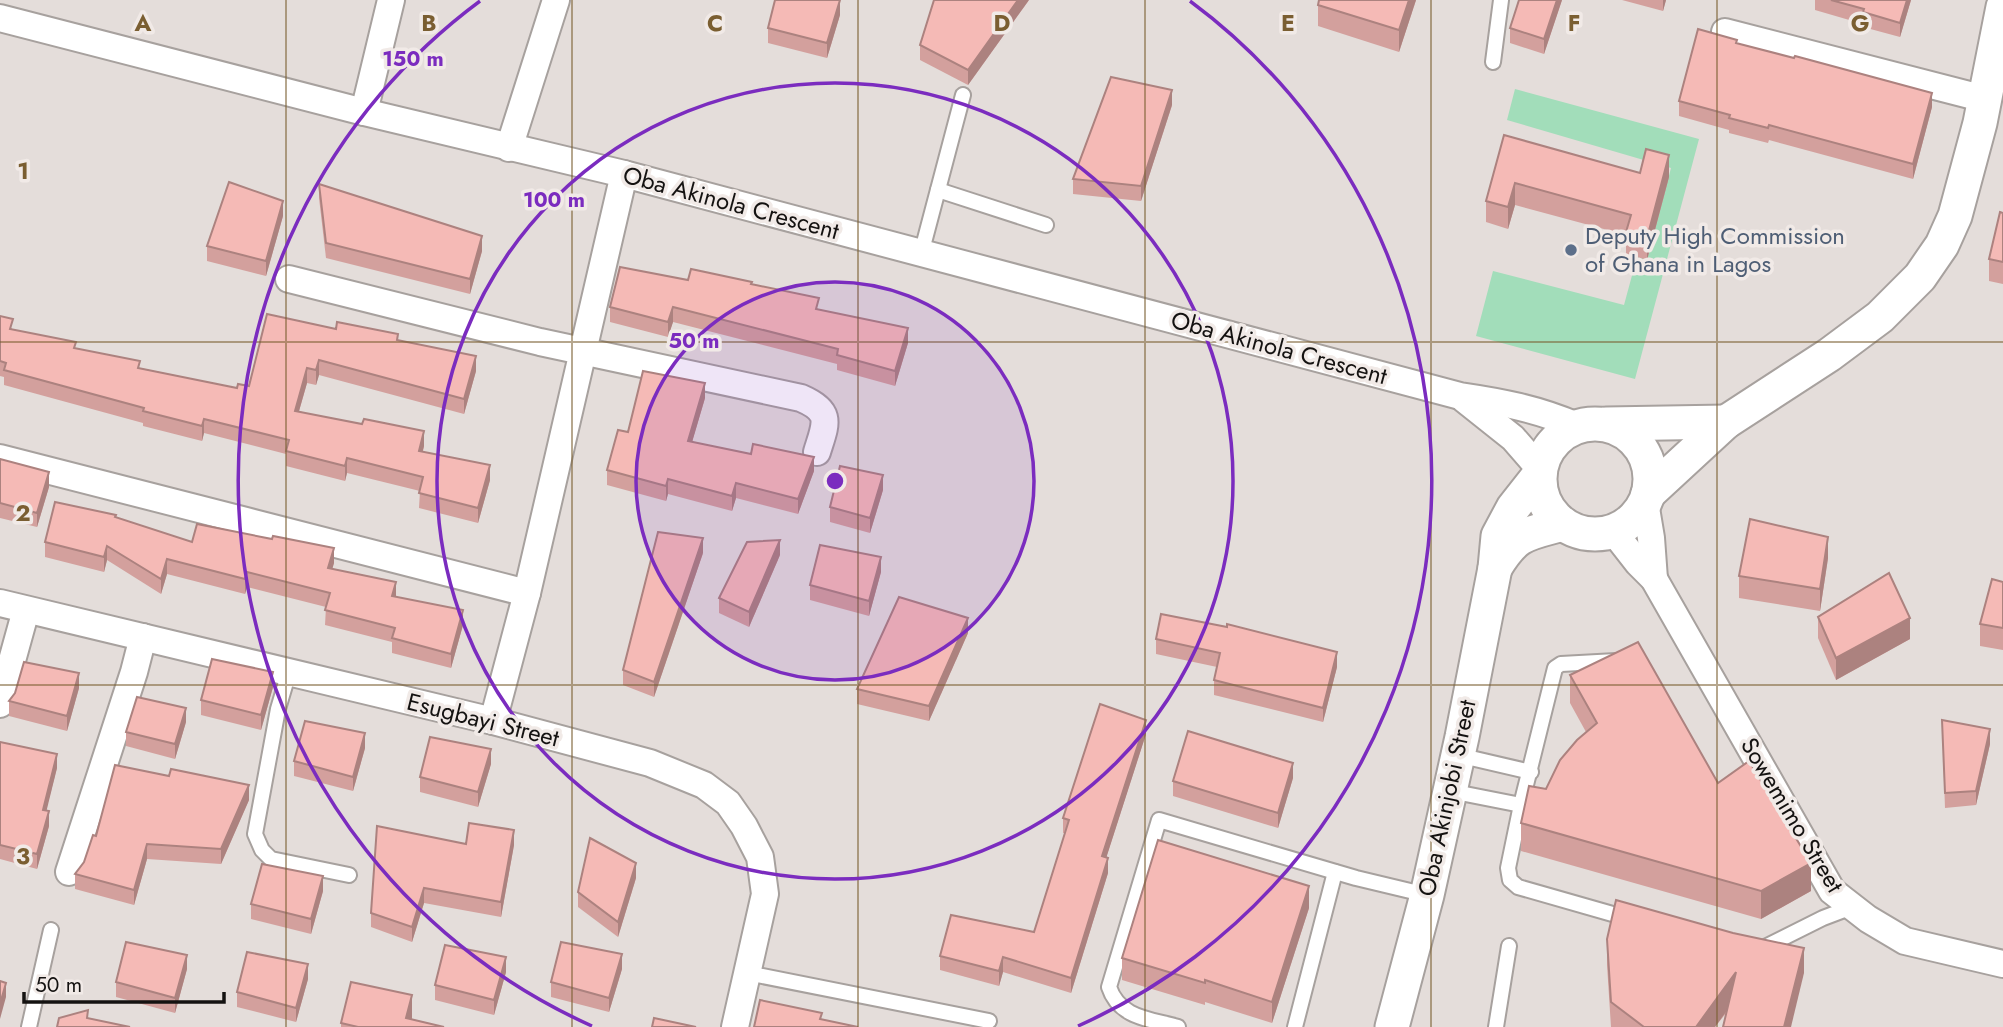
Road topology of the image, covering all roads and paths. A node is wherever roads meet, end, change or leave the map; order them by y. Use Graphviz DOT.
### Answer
graph roads {
  1 [pos="391,0"];
  2 [pos="556,0"];
  3 [pos="1501,0"];
  4 [pos="2003,7"];
  5 [pos="0,18"];
  6 [pos="1725,32"];
  7 [pos="1493,62"];
  8 [pos="963,95"];
  9 [pos="1985,99"];
  10 [pos="363,112"];
  11 [pos="509,148"];
  12 [pos="624,174"];
  13 [pos="938,190"];
  14 [pos="1046,225"];
  15 [pos="921,254"];
  16 [pos="289,279"];
  17 [pos="582,350"];
  18 [pos="1460,396"];
  19 [pos="1726,422"];
  20 [pos="1591,425"];
  21 [pos="817,452"];
  22 [pos="0,458"];
  23 [pos="1539,472"];
  24 [pos="1647,498"];
  25 [pos="1563,524"];
  26 [pos="1613,531"];
  27 [pos="1495,568"];
  28 [pos="1654,579"];
  29 [pos="527,593"];
  30 [pos="0,603"];
  31 [pos="26,610"];
  32 [pos="143,637"];
  33 [pos="1625,661"];
  34 [pos="289,672"];
  35 [pos="0,704"];
  36 [pos="493,721"];
  37 [pos="1458,755"];
  38 [pos="1531,772"];
  39 [pos="1450,790"];
  40 [pos="1521,805"];
  41 [pos="69,872"];
  42 [pos="1335,872"];
  43 [pos="349,875"];
  44 [pos="1427,895"];
  45 [pos="1852,907"];
  46 [pos="1647,923"];
  47 [pos="51,930"];
  48 [pos="1509,946"];
  49 [pos="1745,950"];
  50 [pos="2003,964"];
  51 [pos="747,973"];
  52 [pos="989,1021"];
  53 [pos="29,1027"];
  54 [pos="735,1027"];
  55 [pos="1178,1027"];
  56 [pos="1295,1027"];
  57 [pos="1392,1027"];
  58 [pos="1496,1027"];
  1 -- 10 [label="street"];
  2 -- 11 [label="street"];
  3 -- 7 [label="lane"];
  4 -- 9 [label="street"];
  5 -- 10 [label="street, Oba Akinola Crescent"];
  6 -- 9 [label="street"];
  8 -- 13 [label="lane"];
  9 -- 19 [label="street"];
  10 -- 11 [label="street, Oba Akinola Crescent"];
  11 -- 12 [label="street, Oba Akinola Crescent"];
  12 -- 15 [label="street, Oba Akinola Crescent"];
  12 -- 17 [label="street"];
  13 -- 14 [label="lane"];
  13 -- 15 [label="lane"];
  15 -- 18 [label="street, Oba Akinola Crescent"];
  16 -- 17 [label="street"];
  17 -- 21 [label="street"];
  17 -- 29 [label="street"];
  18 -- 20 [label="street, Oba Akinola Crescent"];
  18 -- 23 [label="street, Oba Akinola Crescent"];
  19 -- 20 [label="street"];
  19 -- 24 [label="street"];
  20 -- 23 [label="street"];
  20 -- 24 [label="street"];
  22 -- 29 [label="street"];
  23 -- 25 [label="street"];
  23 -- 27 [label="street, Oba Akinjobi Street"];
  24 -- 26 [label="street"];
  24 -- 28 [label="street, Sowemimo Street"];
  25 -- 26 [label="street"];
  25 -- 27 [label="street, Oba Akinjobi Street"];
  26 -- 28 [label="street, Sowemimo Street"];
  27 -- 37 [label="street, Oba Akinjobi Street"];
  28 -- 45 [label="street, Sowemimo Street"];
  29 -- 36 [label="street"];
  30 -- 31 [label="street, Esugbayi Street"];
  31 -- 32 [label="street, Esugbayi Street"];
  31 -- 35 [label="street"];
  32 -- 34 [label="street, Esugbayi Street"];
  32 -- 41 [label="street"];
  33 -- 38 [label="lane"];
  34 -- 36 [label="street, Esugbayi Street"];
  34 -- 43 [label="lane"];
  36 -- 51 [label="street, Esugbayi Street"];
  37 -- 38 [label="lane"];
  37 -- 39 [label="street, Oba Akinjobi Street"];
  38 -- 40 [label="lane"];
  39 -- 40 [label="lane"];
  39 -- 44 [label="street, Oba Akinjobi Street"];
  40 -- 46 [label="lane"];
  42 -- 44 [label="lane"];
  42 -- 55 [label="lane"];
  42 -- 56 [label="lane"];
  44 -- 57 [label="street, Oba Akinjobi Street"];
  45 -- 49 [label="lane"];
  45 -- 50 [label="street, Sowemimo Street"];
  47 -- 53 [label="lane"];
  48 -- 58 [label="lane"];
  51 -- 52 [label="lane"];
  51 -- 54 [label="street, Esugbayi Street"];
}
